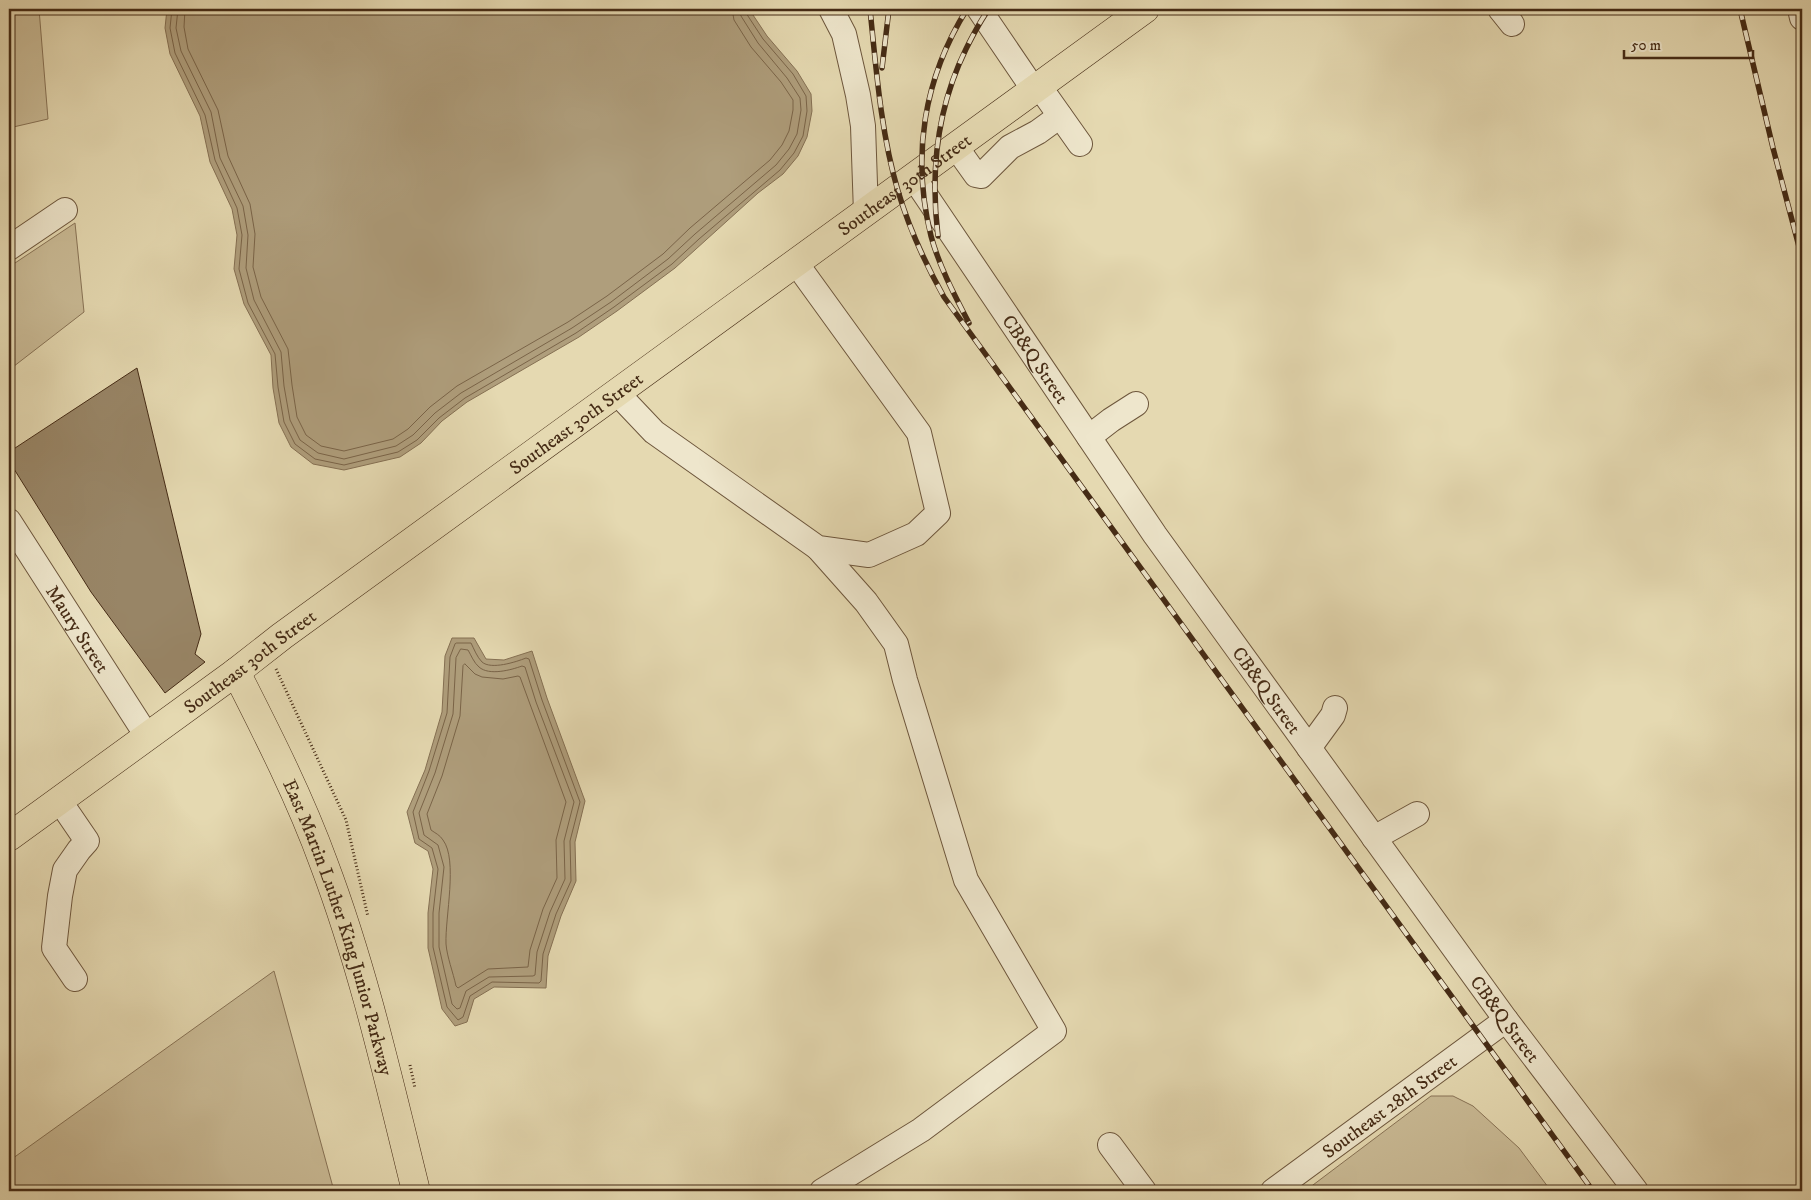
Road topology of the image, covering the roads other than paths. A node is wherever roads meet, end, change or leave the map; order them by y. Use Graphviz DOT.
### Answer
graph roads {
  1 [pos="832,9"];
  2 [pos="979,9"];
  3 [pos="1145,9"];
  4 [pos="1800,9"];
  5 [pos="1802,18"];
  6 [pos="1037,88"];
  7 [pos="1060,116"];
  8 [pos="1080,144"];
  9 [pos="956,147"];
  10 [pos="914,178"];
  11 [pos="65,210"];
  12 [pos="866,213"];
  13 [pos="9,248"];
  14 [pos="796,263"];
  15 [pos="617,393"];
  16 [pos="1136,404"];
  17 [pos="1089,438"];
  18 [pos="9,522"];
  19 [pos="818,548"];
  20 [pos="236,672"];
  21 [pos="1335,708"];
  22 [pos="147,736"];
  23 [pos="1310,748"];
  24 [pos="59,800"];
  25 [pos="1416,814"];
  26 [pos="9,838"];
  27 [pos="1374,838"];
  28 [pos="75,979"];
  29 [pos="1506,1020"];
  30 [pos="1110,1145"];
  31 [pos="416,1191"];
  32 [pos="822,1191"];
  33 [pos="1144,1191"];
  34 [pos="1273,1191"];
  35 [pos="1636,1191"];
  1 -- 12 [label="street"];
  2 -- 6 [label="street"];
  3 -- 6 [label="main road, Southeast 30th Street"];
  4 -- 5 [label="street"];
  6 -- 7 [label="street"];
  6 -- 9 [label="main road, Southeast 30th Street"];
  7 -- 8 [label="street"];
  7 -- 9 [label="street"];
  9 -- 10 [label="main road, Southeast 30th Street"];
  10 -- 12 [label="main road, Southeast 30th Street"];
  10 -- 17 [label="street, CB&Q Street"];
  11 -- 13 [label="street"];
  12 -- 14 [label="main road, Southeast 30th Street"];
  14 -- 15 [label="main road, Southeast 30th Street"];
  14 -- 19 [label="street"];
  15 -- 19 [label="street"];
  15 -- 20 [label="main road, Southeast 30th Street"];
  16 -- 17 [label="street"];
  17 -- 23 [label="street, CB&Q Street"];
  18 -- 22 [label="street, Maury Street"];
  19 -- 32 [label="street"];
  20 -- 22 [label="main road, Southeast 30th Street"];
  20 -- 31 [label="main road, East Martin Luther King Junior Parkway"];
  21 -- 23 [label="street"];
  22 -- 24 [label="main road, Southeast 30th Street"];
  23 -- 27 [label="street, CB&Q Street"];
  24 -- 26 [label="main road, Southeast 30th Street"];
  24 -- 28 [label="street"];
  25 -- 27 [label="street"];
  27 -- 29 [label="street, CB&Q Street"];
  29 -- 34 [label="street, Southeast 28th Street"];
  29 -- 35 [label="street, CB&Q Street"];
  30 -- 33 [label="street"];
}
